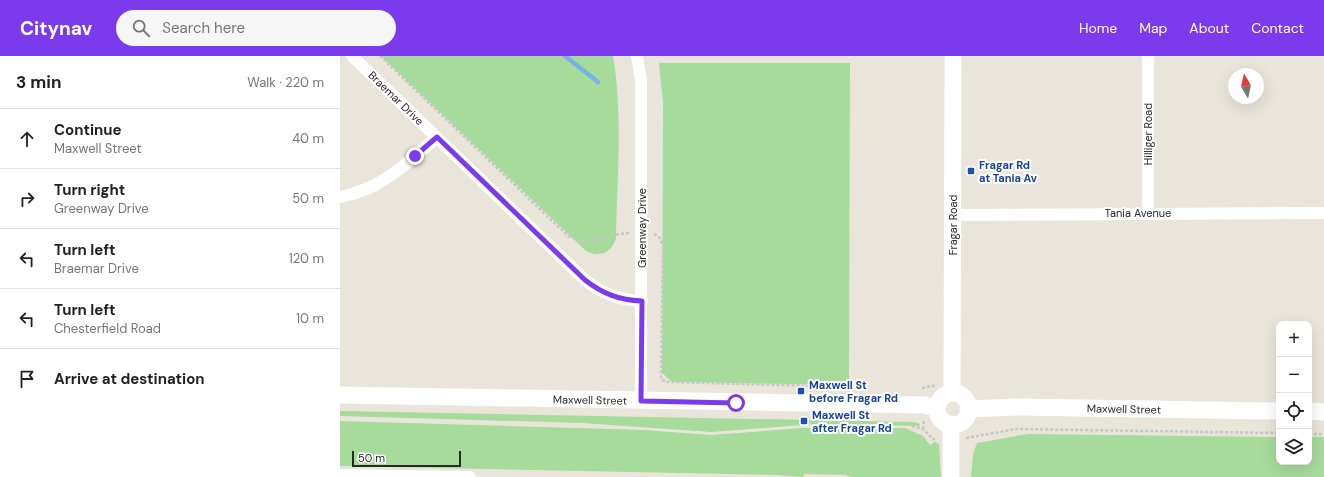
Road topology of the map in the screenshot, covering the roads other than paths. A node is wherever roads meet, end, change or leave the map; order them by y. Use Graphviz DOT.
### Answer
graph roads {
  1 [pos="352,56"];
  2 [pos="637,56"];
  3 [pos="952,56"];
  4 [pos="1148,56"];
  5 [pos="437,137"];
  6 [pos="340,197"];
  7 [pos="1148,213"];
  8 [pos="1324,213"];
  9 [pos="952,215"];
  10 [pos="642,301"];
  11 [pos="946,389"];
  12 [pos="340,395"];
  13 [pos="641,401"];
  14 [pos="936,409"];
  15 [pos="968,409"];
  16 [pos="1276,411"];
  17 [pos="1312,411"];
  18 [pos="1324,412"];
  19 [pos="951,424"];
  20 [pos="340,475"];
  21 [pos="470,477"];
  22 [pos="951,477"];
  1 -- 5 [label="street, Braemar Drive"];
  2 -- 10 [label="street, Greenway Drive"];
  3 -- 9 [label="main road, Fragar Road"];
  4 -- 7 [label="street, Hilliger Road"];
  5 -- 6 [label="street"];
  5 -- 10 [label="street, Braemar Drive"];
  7 -- 8 [label="street, Tania Avenue"];
  7 -- 9 [label="street, Tania Avenue"];
  9 -- 11 [label="main road, Fragar Road"];
  10 -- 13 [label="street, Greenway Drive"];
  11 -- 14 [label="main road"];
  11 -- 15 [label="main road"];
  12 -- 13 [label="main road, Maxwell Street"];
  13 -- 14 [label="main road, Maxwell Street"];
  14 -- 19 [label="main road"];
  15 -- 16 [label="main road, Maxwell Street"];
  15 -- 19 [label="main road"];
  17 -- 18 [label="main road"];
  19 -- 22 [label="main road"];
  20 -- 21 [label="street"];
}
